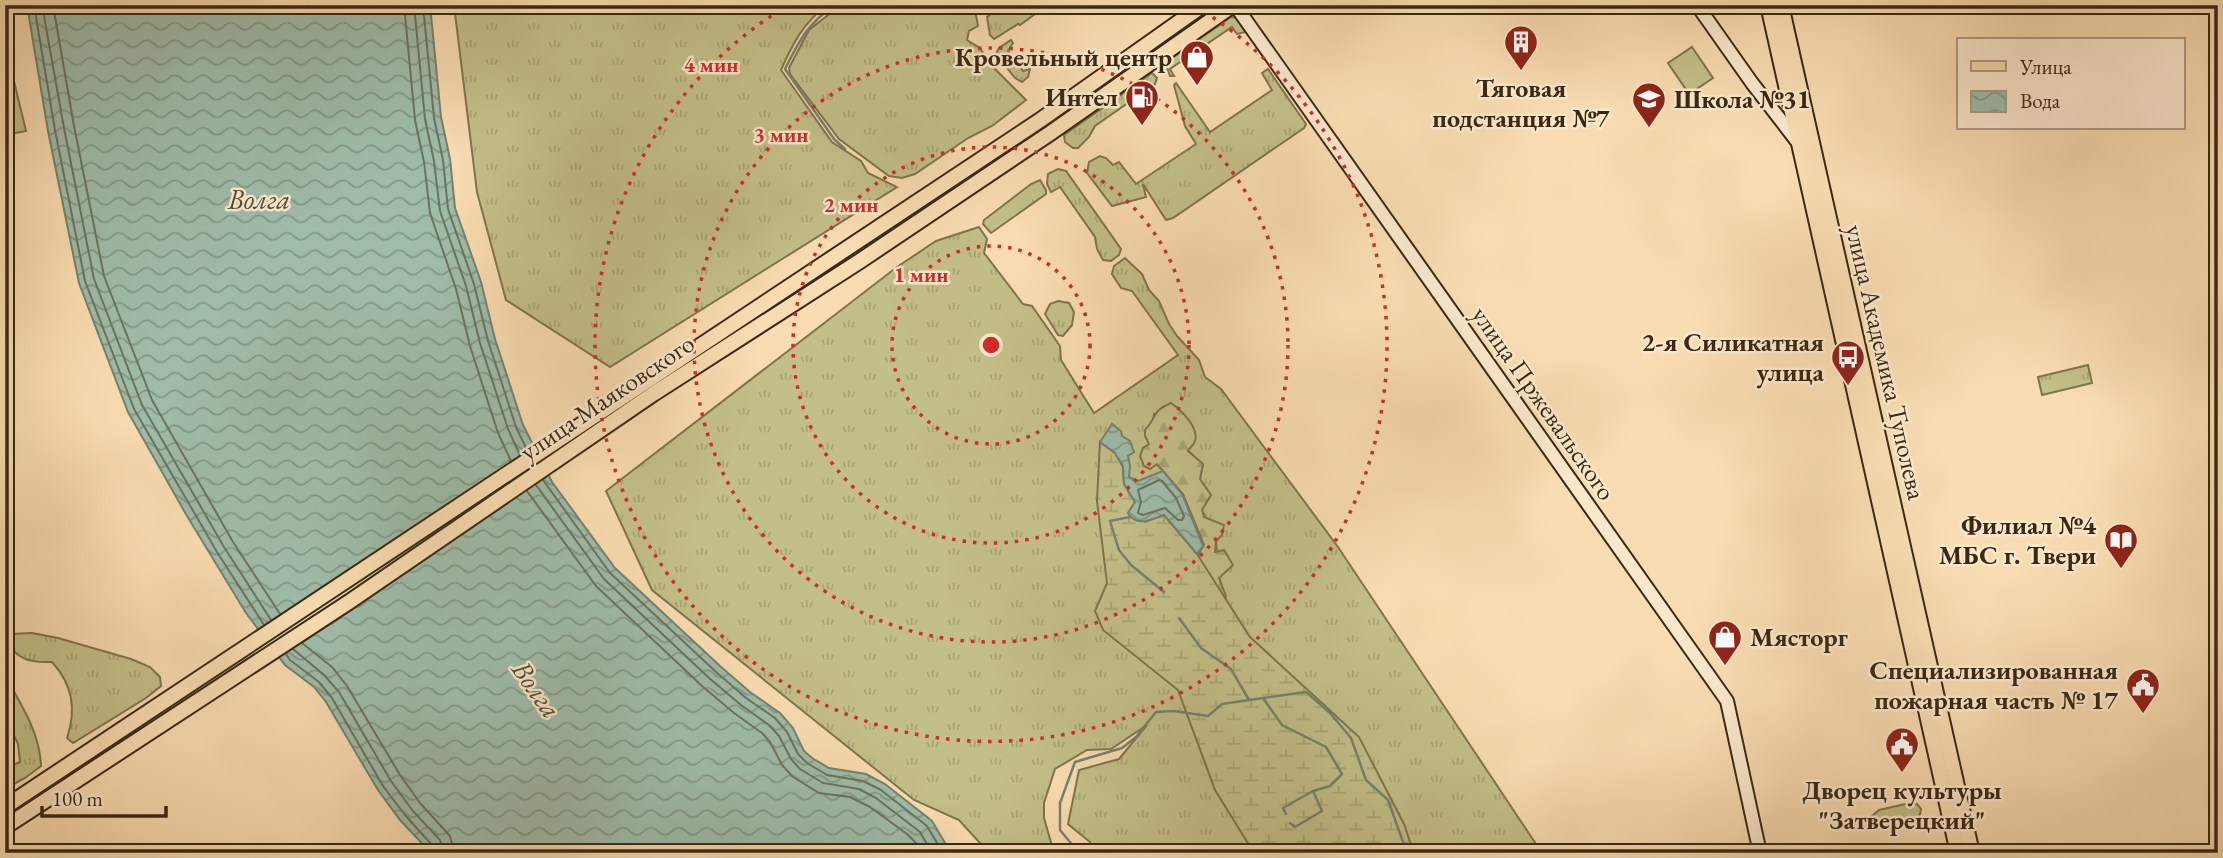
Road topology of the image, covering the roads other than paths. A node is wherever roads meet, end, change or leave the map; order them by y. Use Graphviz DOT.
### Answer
graph roads {
  1 [pos="1203,5"];
  2 [pos="1234,5"];
  3 [pos="1697,5"];
  4 [pos="1768,5"];
  5 [pos="1781,5"];
  6 [pos="1805,144"];
  7 [pos="1921,658"];
  8 [pos="5,807"];
  9 [pos="5,827"];
  10 [pos="1760,853"];
  11 [pos="1958,853"];
  12 [pos="1972,853"];
  1 -- 8 [label="main road, улица Маяковского"];
  2 -- 9 [label="main road, улица Маяковского"];
  2 -- 10 [label="street, улица Пржевальского"];
  3 -- 6 [label="street"];
  4 -- 6 [label="main road, улица Академика Туполева"];
  5 -- 6 [label="main road, улица Академика Туполева"];
  6 -- 7 [label="main road, улица Академика Туполева"];
  7 -- 11 [label="main road, улица Академика Туполева"];
  7 -- 12 [label="main road, улица Академика Туполева"];
}
